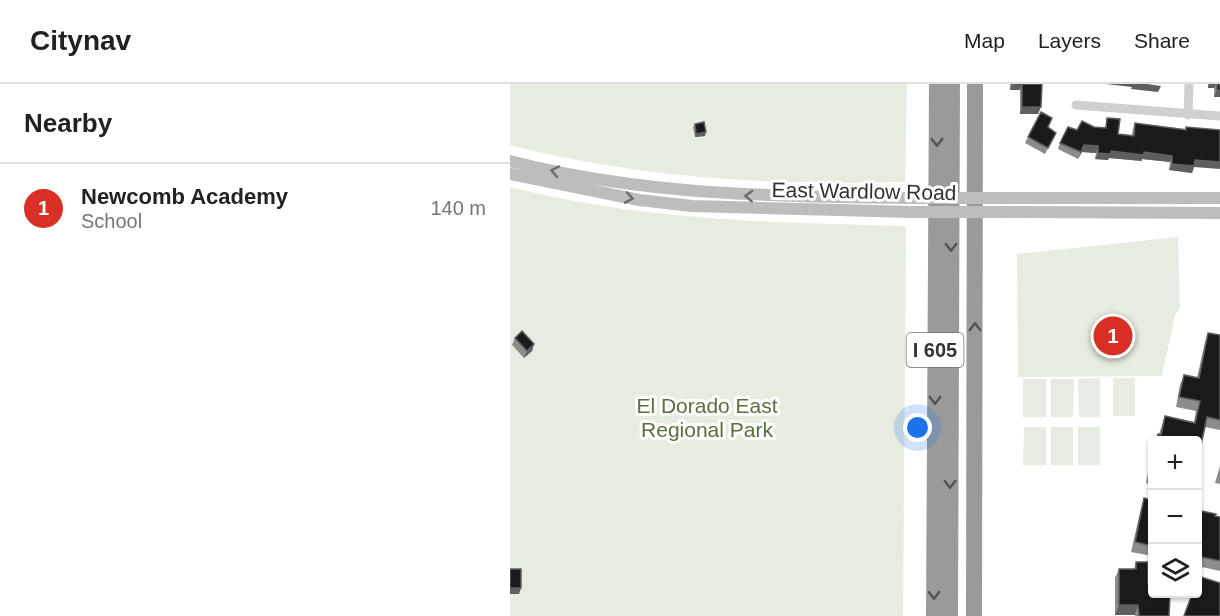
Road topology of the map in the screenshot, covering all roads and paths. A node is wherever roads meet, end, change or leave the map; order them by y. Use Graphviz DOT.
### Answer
graph roads {
  1 [pos="937,84"];
  2 [pos="952,84"];
  3 [pos="975,84"];
  4 [pos="1189,84"];
  5 [pos="1076,105"];
  6 [pos="1188,115"];
  7 [pos="1220,117"];
  8 [pos="510,161"];
  9 [pos="510,174"];
  10 [pos="1220,198"];
  11 [pos="1220,213"];
  12 [pos="934,616"];
  13 [pos="950,616"];
  14 [pos="974,616"];
  1 -- 12 [label="highway, I 605, one-way"];
  2 -- 13 [label="highway, I 605, one-way"];
  14 -- 3 [label="highway, I 605, one-way"];
  4 -- 6 [label="street"];
  5 -- 6 [label="street"];
  6 -- 7 [label="street"];
  10 -- 8 [label="main road, East Wardlow Road, one-way, bridge"];
  9 -- 11 [label="main road, East Wardlow Road, one-way, bridge"];
}
